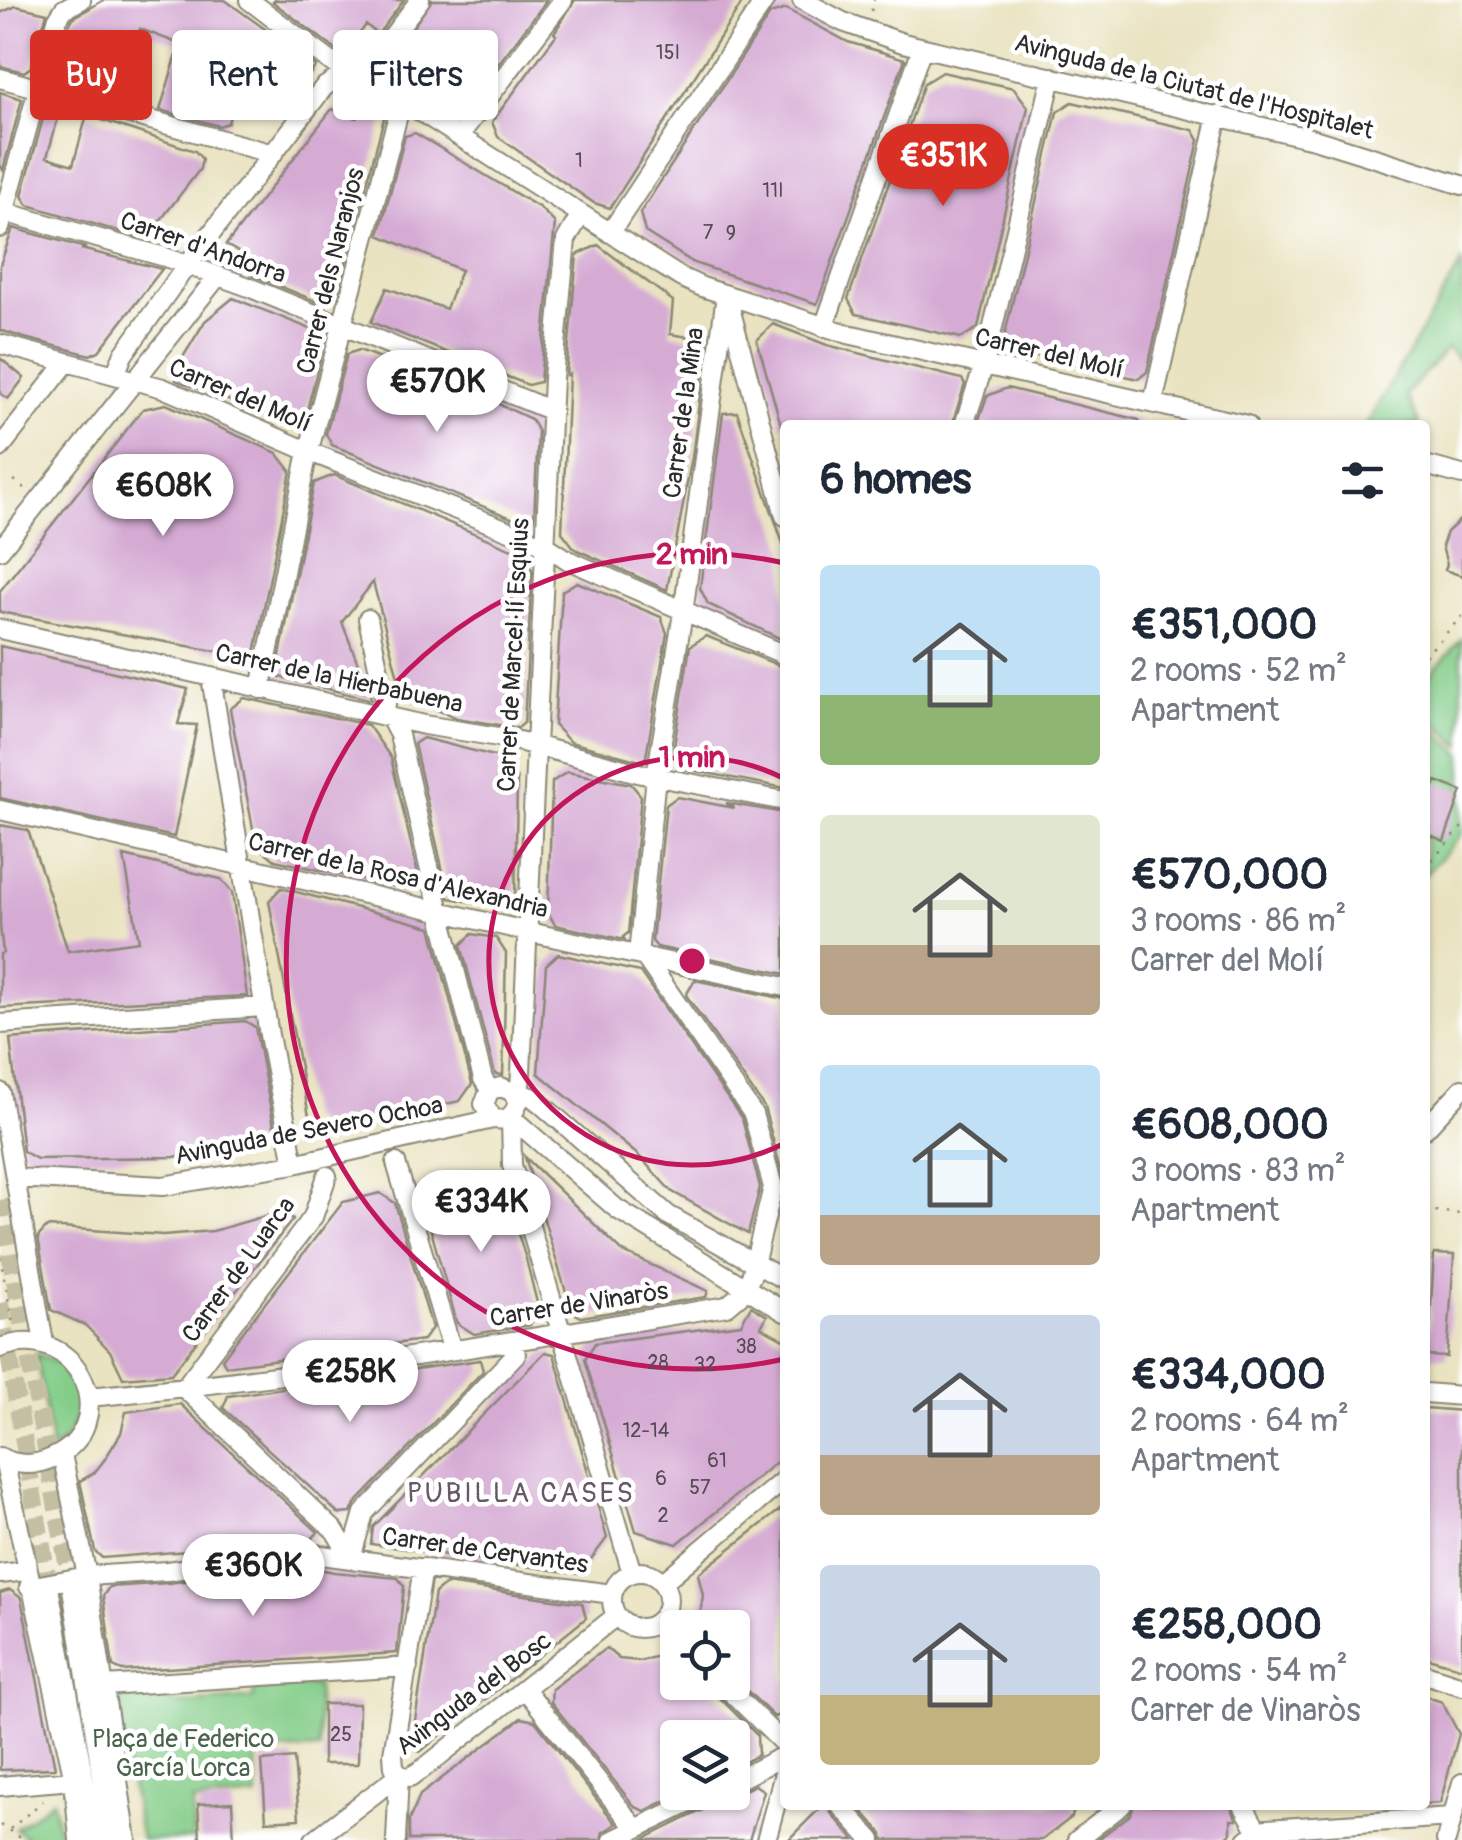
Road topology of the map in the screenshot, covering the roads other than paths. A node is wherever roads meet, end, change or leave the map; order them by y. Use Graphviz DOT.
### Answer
graph roads {
  1 [pos="81,0"];
  2 [pos="420,0"];
  3 [pos="563,0"];
  4 [pos="765,0"];
  5 [pos="802,0"];
  6 [pos="257,2"];
  7 [pos="55,30"];
  8 [pos="393,30"];
  9 [pos="922,48"];
  10 [pos="333,60"];
  11 [pos="1052,77"];
  12 [pos="0,78"];
  13 [pos="333,83"];
  14 [pos="30,87"];
  15 [pos="1218,115"];
  16 [pos="30,117"];
  17 [pos="148,120"];
  18 [pos="397,120"];
  19 [pos="434,120"];
  20 [pos="459,136"];
  21 [pos="272,154"];
  22 [pos="1462,185"];
  23 [pos="581,214"];
  24 [pos="1,217"];
  25 [pos="610,232"];
  26 [pos="186,265"];
  27 [pos="218,276"];
  28 [pos="726,294"];
  29 [pos="343,326"];
  30 [pos="824,326"];
  31 [pos="0,344"];
  32 [pos="67,362"];
  33 [pos="984,364"];
  34 [pos="116,376"];
  35 [pos="137,381"];
  36 [pos="1153,404"];
  37 [pos="552,411"];
  38 [pos="966,420"];
  39 [pos="1222,420"];
  40 [pos="0,448"];
  41 [pos="310,452"];
  42 [pos="1430,466"];
  43 [pos="1462,475"];
  44 [pos="780,497"];
  45 [pos="545,545"];
  46 [pos="0,550"];
  47 [pos="683,613"];
  48 [pos="368,619"];
  49 [pos="0,629"];
  50 [pos="780,653"];
  51 [pos="211,676"];
  52 [pos="261,689"];
  53 [pos="388,710"];
  54 [pos="535,747"];
  55 [pos="656,776"];
  56 [pos="780,800"];
  57 [pos="0,810"];
  58 [pos="243,866"];
  59 [pos="441,912"];
  60 [pos="527,931"];
  61 [pos="641,955"];
  62 [pos="780,986"];
  63 [pos="264,1007"];
  64 [pos="0,1024"];
  65 [pos="1462,1089"];
  66 [pos="490,1090"];
  67 [pos="0,1092"];
  68 [pos="511,1105"];
  69 [pos="1430,1124"];
  70 [pos="396,1163"];
  71 [pos="294,1164"];
  72 [pos="327,1176"];
  73 [pos="15,1178"];
  74 [pos="755,1263"];
  75 [pos="780,1277"];
  76 [pos="745,1288"];
  77 [pos="780,1309"];
  78 [pos="561,1334"];
  79 [pos="44,1343"];
  80 [pos="0,1348"];
  81 [pos="452,1350"];
  82 [pos="516,1354"];
  83 [pos="184,1388"];
  84 [pos="1430,1394"];
  85 [pos="1462,1396"];
  86 [pos="89,1397"];
  87 [pos="62,1454"];
  88 [pos="2,1459"];
  89 [pos="780,1483"];
  90 [pos="351,1558"];
  91 [pos="424,1568"];
  92 [pos="632,1573"];
  93 [pos="87,1576"];
  94 [pos="16,1578"];
  95 [pos="662,1583"];
  96 [pos="72,1589"];
  97 [pos="50,1593"];
  98 [pos="612,1594"];
  99 [pos="616,1616"];
  100 [pos="658,1621"];
  101 [pos="408,1667"];
  102 [pos="1430,1676"];
  103 [pos="106,1686"];
  104 [pos="1462,1686"];
  105 [pos="524,1689"];
  106 [pos="739,1700"];
  107 [pos="780,1740"];
  108 [pos="780,1757"];
  109 [pos="750,1773"];
  110 [pos="399,1775"];
  111 [pos="74,1780"];
  112 [pos="1462,1783"];
  113 [pos="0,1786"];
  114 [pos="780,1788"];
  115 [pos="675,1810"];
  116 [pos="845,1810"];
  117 [pos="1244,1810"];
  118 [pos="1097,1812"];
  119 [pos="1452,1818"];
  120 [pos="636,1829"];
  121 [pos="1256,1837"];
  122 [pos="79,1840"];
  123 [pos="96,1840"];
  124 [pos="112,1840"];
  125 [pos="127,1840"];
  126 [pos="314,1840"];
  127 [pos="396,1840"];
  128 [pos="613,1840"];
  129 [pos="766,1840"];
  130 [pos="872,1840"];
  131 [pos="1077,1840"];
  132 [pos="1446,1840"];
  1 -- 7 [label="street"];
  2 -- 8 [label="street"];
  3 -- 20 [label="street"];
  4 -- 25 [label="street"];
  5 -- 9 [label="street, Avinguda de la Ciutat de l'Hospitalet"];
  6 -- 10 [label="street, Carrer del Molí"];
  9 -- 11 [label="street, Avinguda de la Ciutat de l'Hospitalet"];
  9 -- 30 [label="street"];
  11 -- 15 [label="street, Avinguda de la Ciutat de l'Hospitalet"];
  11 -- 33 [label="street"];
  12 -- 14 [label="street"];
  13 -- 21 [label="street"];
  15 -- 22 [label="street, Avinguda de la Ciutat de l'Hospitalet"];
  15 -- 36 [label="street"];
  16 -- 24 [label="street"];
  17 -- 21 [label="street"];
  18 -- 29 [label="street, Carrer dels Naranjos"];
  19 -- 20 [label="street, Carrer del Molí"];
  20 -- 23 [label="street, Carrer del Molí"];
  21 -- 26 [label="street"];
  23 -- 25 [label="street, Carrer del Molí"];
  23 -- 37 [label="street, Carrer de Marcel·lí Esquius"];
  24 -- 26 [label="street, Carrer d'Andorra"];
  25 -- 28 [label="street, Carrer del Molí"];
  26 -- 27 [label="street, Carrer d'Andorra"];
  26 -- 34 [label="street"];
  27 -- 29 [label="street, Carrer d'Andorra"];
  27 -- 35 [label="street"];
  28 -- 30 [label="street, Carrer del Molí"];
  28 -- 44 [label="street"];
  28 -- 47 [label="street, Carrer de la Mina"];
  29 -- 37 [label="street, Carrer d'Andorra"];
  29 -- 41 [label="street, Carrer dels Naranjos"];
  30 -- 33 [label="street, Carrer del Molí"];
  31 -- 32 [label="street, Carrer del Molí"];
  32 -- 34 [label="street, Carrer del Molí"];
  32 -- 40 [label="street"];
  33 -- 36 [label="street, Carrer del Molí"];
  33 -- 38 [label="street"];
  34 -- 35 [label="street, Carrer del Molí"];
  35 -- 41 [label="street, Carrer del Molí"];
  35 -- 46 [label="street"];
  36 -- 39 [label="street, Carrer del Molí"];
  37 -- 45 [label="street, Carrer de Marcel·lí Esquius"];
  41 -- 45 [label="street, Carrer del Molí"];
  41 -- 52 [label="street, Carrer dels Naranjos"];
  42 -- 43 [label="street"];
  45 -- 47 [label="street, Carrer del Molí"];
  45 -- 54 [label="street, Carrer de Marcel·lí Esquius"];
  47 -- 50 [label="street, Carrer del Molí"];
  47 -- 55 [label="street, Carrer de la Mina"];
  48 -- 53 [label="street"];
  49 -- 51 [label="street, Carrer de la Hierbabuena"];
  51 -- 52 [label="street, Carrer de la Hierbabuena"];
  51 -- 58 [label="street"];
  52 -- 53 [label="street, Carrer de la Hierbabuena"];
  53 -- 54 [label="street, Carrer de la Hierbabuena"];
  53 -- 59 [label="street"];
  54 -- 55 [label="street, Carrer de la Hierbabuena"];
  54 -- 60 [label="street, Carrer de Marcel·lí Esquius"];
  55 -- 56 [label="street, Carrer de la Hierbabuena"];
  55 -- 61 [label="street, Carrer de la Mina"];
  57 -- 58 [label="street, Carrer de la Rosa d'Alexandria"];
  58 -- 59 [label="street, Carrer de la Rosa d'Alexandria"];
  58 -- 63 [label="street"];
  59 -- 60 [label="street, Carrer de la Rosa d'Alexandria"];
  59 -- 66 [label="street"];
  60 -- 61 [label="street, Carrer de la Rosa d'Alexandria"];
  60 -- 68 [label="street, Carrer de Marcel·lí Esquius"];
  61 -- 62 [label="street, Carrer de la Rosa d'Alexandria"];
  61 -- 74 [label="street"];
  63 -- 64 [label="street"];
  63 -- 71 [label="street"];
  65 -- 69 [label="street"];
  66 -- 68 [label="street"];
  66 -- 68 [label="street"];
  67 -- 73 [label="street"];
  68 -- 71 [label="street, Avinguda de Severo Ochoa"];
  68 -- 74 [label="street"];
  68 -- 76 [label="street"];
  68 -- 78 [label="street"];
  70 -- 81 [label="street"];
  71 -- 73 [label="street, Avinguda de Severo Ochoa"];
  72 -- 83 [label="street, Carrer de Luarca"];
  73 -- 79 [label="street"];
  74 -- 75 [label="street"];
  74 -- 76 [label="street"];
  76 -- 77 [label="street"];
  76 -- 78 [label="street, Carrer de Vinaròs"];
  78 -- 81 [label="street, Carrer de Vinaròs"];
  78 -- 92 [label="street"];
  79 -- 80 [label="street"];
  79 -- 86 [label="street"];
  81 -- 83 [label="street, Carrer de Vinaròs"];
  82 -- 90 [label="street"];
  83 -- 86 [label="street, Carrer de Vinaròs"];
  83 -- 90 [label="street"];
  84 -- 85 [label="street"];
  86 -- 87 [label="street"];
  87 -- 88 [label="street"];
  87 -- 93 [label="street"];
  88 -- 94 [label="street"];
  89 -- 95 [label="street"];
  90 -- 91 [label="street, Carrer de Cervantes"];
  90 -- 93 [label="street, Carrer de Cervantes"];
  91 -- 98 [label="street, Carrer de Cervantes"];
  91 -- 101 [label="street"];
  92 -- 95 [label="street"];
  92 -- 98 [label="street"];
  93 -- 94 [label="street, Carrer de Cervantes"];
  93 -- 103 [label="street"];
  94 -- 111 [label="street"];
  95 -- 100 [label="street"];
  96 -- 124 [label="street"];
  97 -- 123 [label="street"];
  98 -- 99 [label="street"];
  99 -- 100 [label="street"];
  99 -- 105 [label="street, Avinguda del Bosc"];
  101 -- 103 [label="street"];
  101 -- 110 [label="street"];
  102 -- 104 [label="street"];
  103 -- 125 [label="street"];
  105 -- 110 [label="street, Avinguda del Bosc"];
  105 -- 120 [label="street"];
  106 -- 107 [label="street"];
  108 -- 109 [label="street"];
  110 -- 126 [label="street, Avinguda del Bosc"];
  110 -- 127 [label="street"];
  111 -- 113 [label="street"];
  111 -- 122 [label="street"];
  112 -- 119 [label="street"];
  114 -- 129 [label="street"];
  115 -- 120 [label="street"];
  116 -- 130 [label="street"];
  117 -- 121 [label="street"];
  118 -- 131 [label="street"];
  119 -- 121 [label="street"];
  119 -- 132 [label="street"];
  120 -- 128 [label="street"];
}
